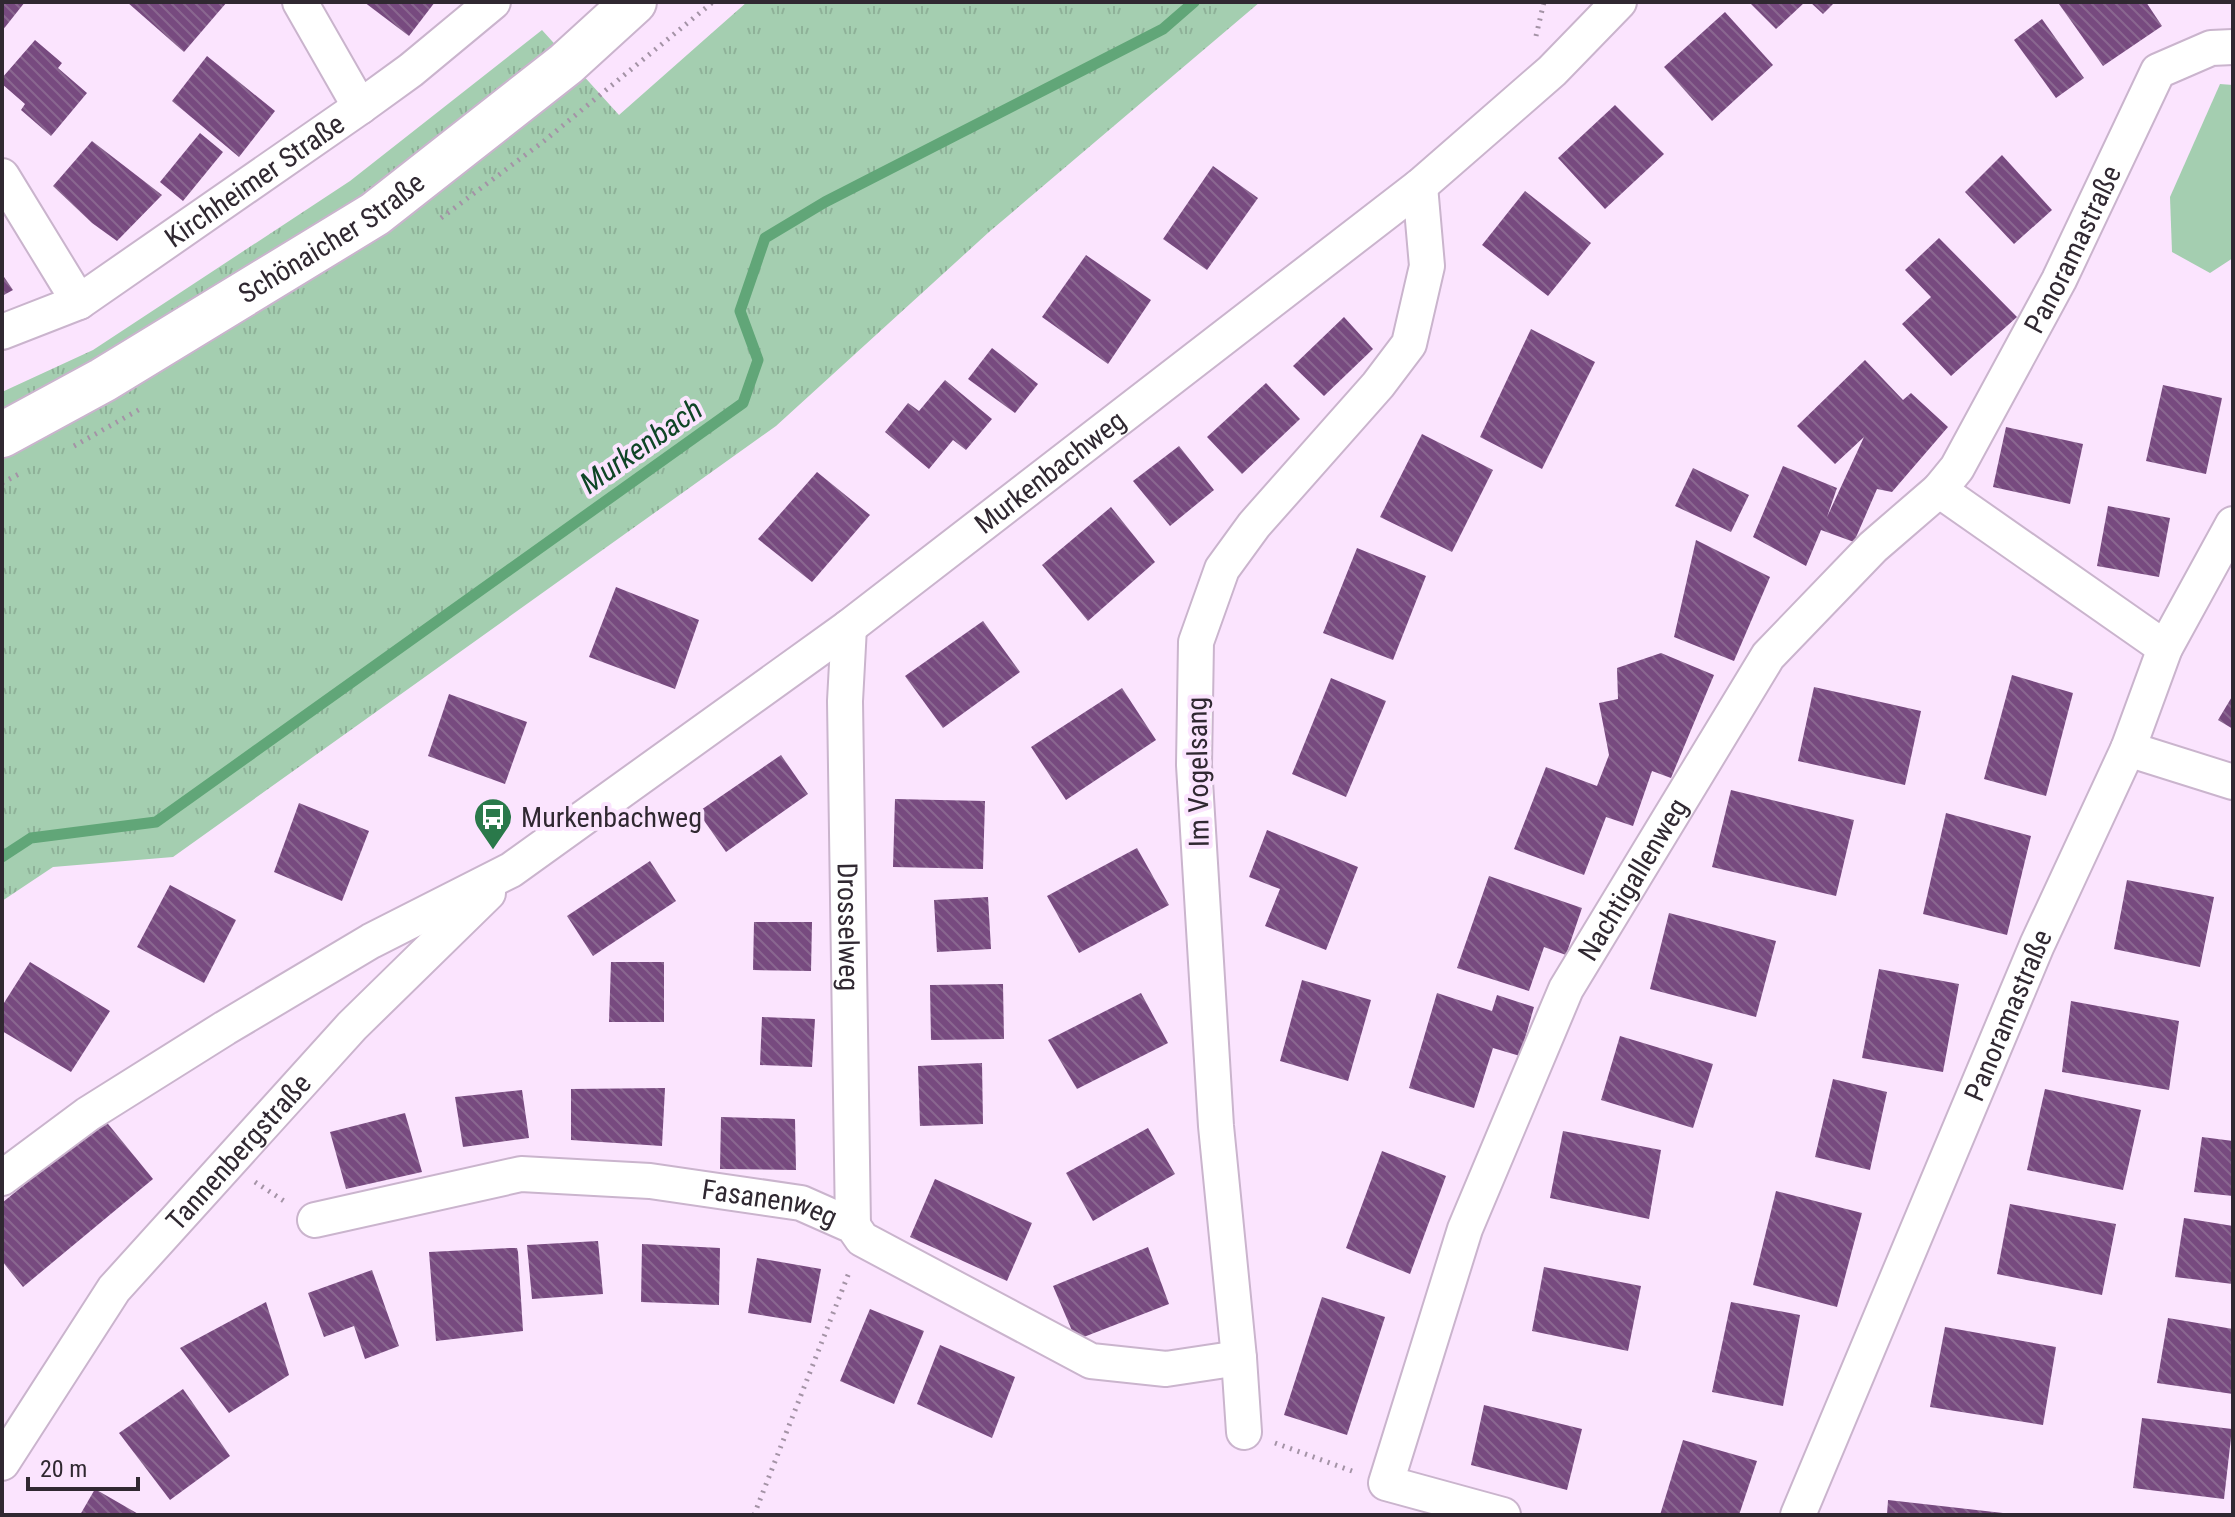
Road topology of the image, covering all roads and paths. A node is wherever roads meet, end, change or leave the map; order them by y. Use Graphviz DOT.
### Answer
graph roads {
  1 [pos="300,2"];
  2 [pos="493,2"];
  3 [pos="634,2"];
  4 [pos="1544,2"];
  5 [pos="1619,2"];
  6 [pos="2233,47"];
  7 [pos="1533,49"];
  8 [pos="360,107"];
  9 [pos="2,176"];
  10 [pos="1420,186"];
  11 [pos="79,302"];
  12 [pos="2,332"];
  13 [pos="2,435"];
  14 [pos="1939,490"];
  15 [pos="2233,524"];
  16 [pos="849,627"];
  17 [pos="2165,648"];
  18 [pos="2128,749"];
  19 [pos="2233,782"];
  20 [pos="511,870"];
  21 [pos="227,1164"];
  22 [pos="2,1178"];
  23 [pos="315,1220"];
  24 [pos="858,1232"];
  25 [pos="1239,1358"];
  26 [pos="1244,1432"];
  27 [pos="2,1463"];
  28 [pos="1386,1483"];
  29 [pos="754,1515"];
  30 [pos="1503,1515"];
  31 [pos="1798,1515"];
  1 -- 8 [label="street"];
  2 -- 8 [label="street, Kirchheimer Straße"];
  3 -- 13 [label="main road, Schönaicher Straße"];
  4 -- 7 [label="path"];
  5 -- 10 [label="street, Murkenbachweg"];
  6 -- 14 [label="street, Panoramastraße"];
  8 -- 11 [label="street, Kirchheimer Straße"];
  9 -- 11 [label="street"];
  10 -- 16 [label="street, Murkenbachweg"];
  10 -- 25 [label="street, Im Vogelsang"];
  11 -- 12 [label="street, Kirchheimer Straße"];
  14 -- 17 [label="street"];
  14 -- 28 [label="street, Nachtigallenweg"];
  15 -- 17 [label="street, Panoramastraße"];
  16 -- 20 [label="street, Murkenbachweg"];
  16 -- 24 [label="street, Drosselweg"];
  17 -- 18 [label="street, Panoramastraße"];
  18 -- 19 [label="street"];
  18 -- 31 [label="street, Panoramastraße"];
  20 -- 21 [label="street, Tannenbergstraße"];
  20 -- 22 [label="street, Murkenbachweg"];
  21 -- 23 [label="path"];
  21 -- 27 [label="street, Tannenbergstraße"];
  23 -- 24 [label="street, Fasanenweg"];
  24 -- 25 [label="street, Fasanenweg"];
  24 -- 29 [label="path"];
  25 -- 26 [label="street, Im Vogelsang"];
  26 -- 28 [label="path"];
  28 -- 30 [label="street"];
}
